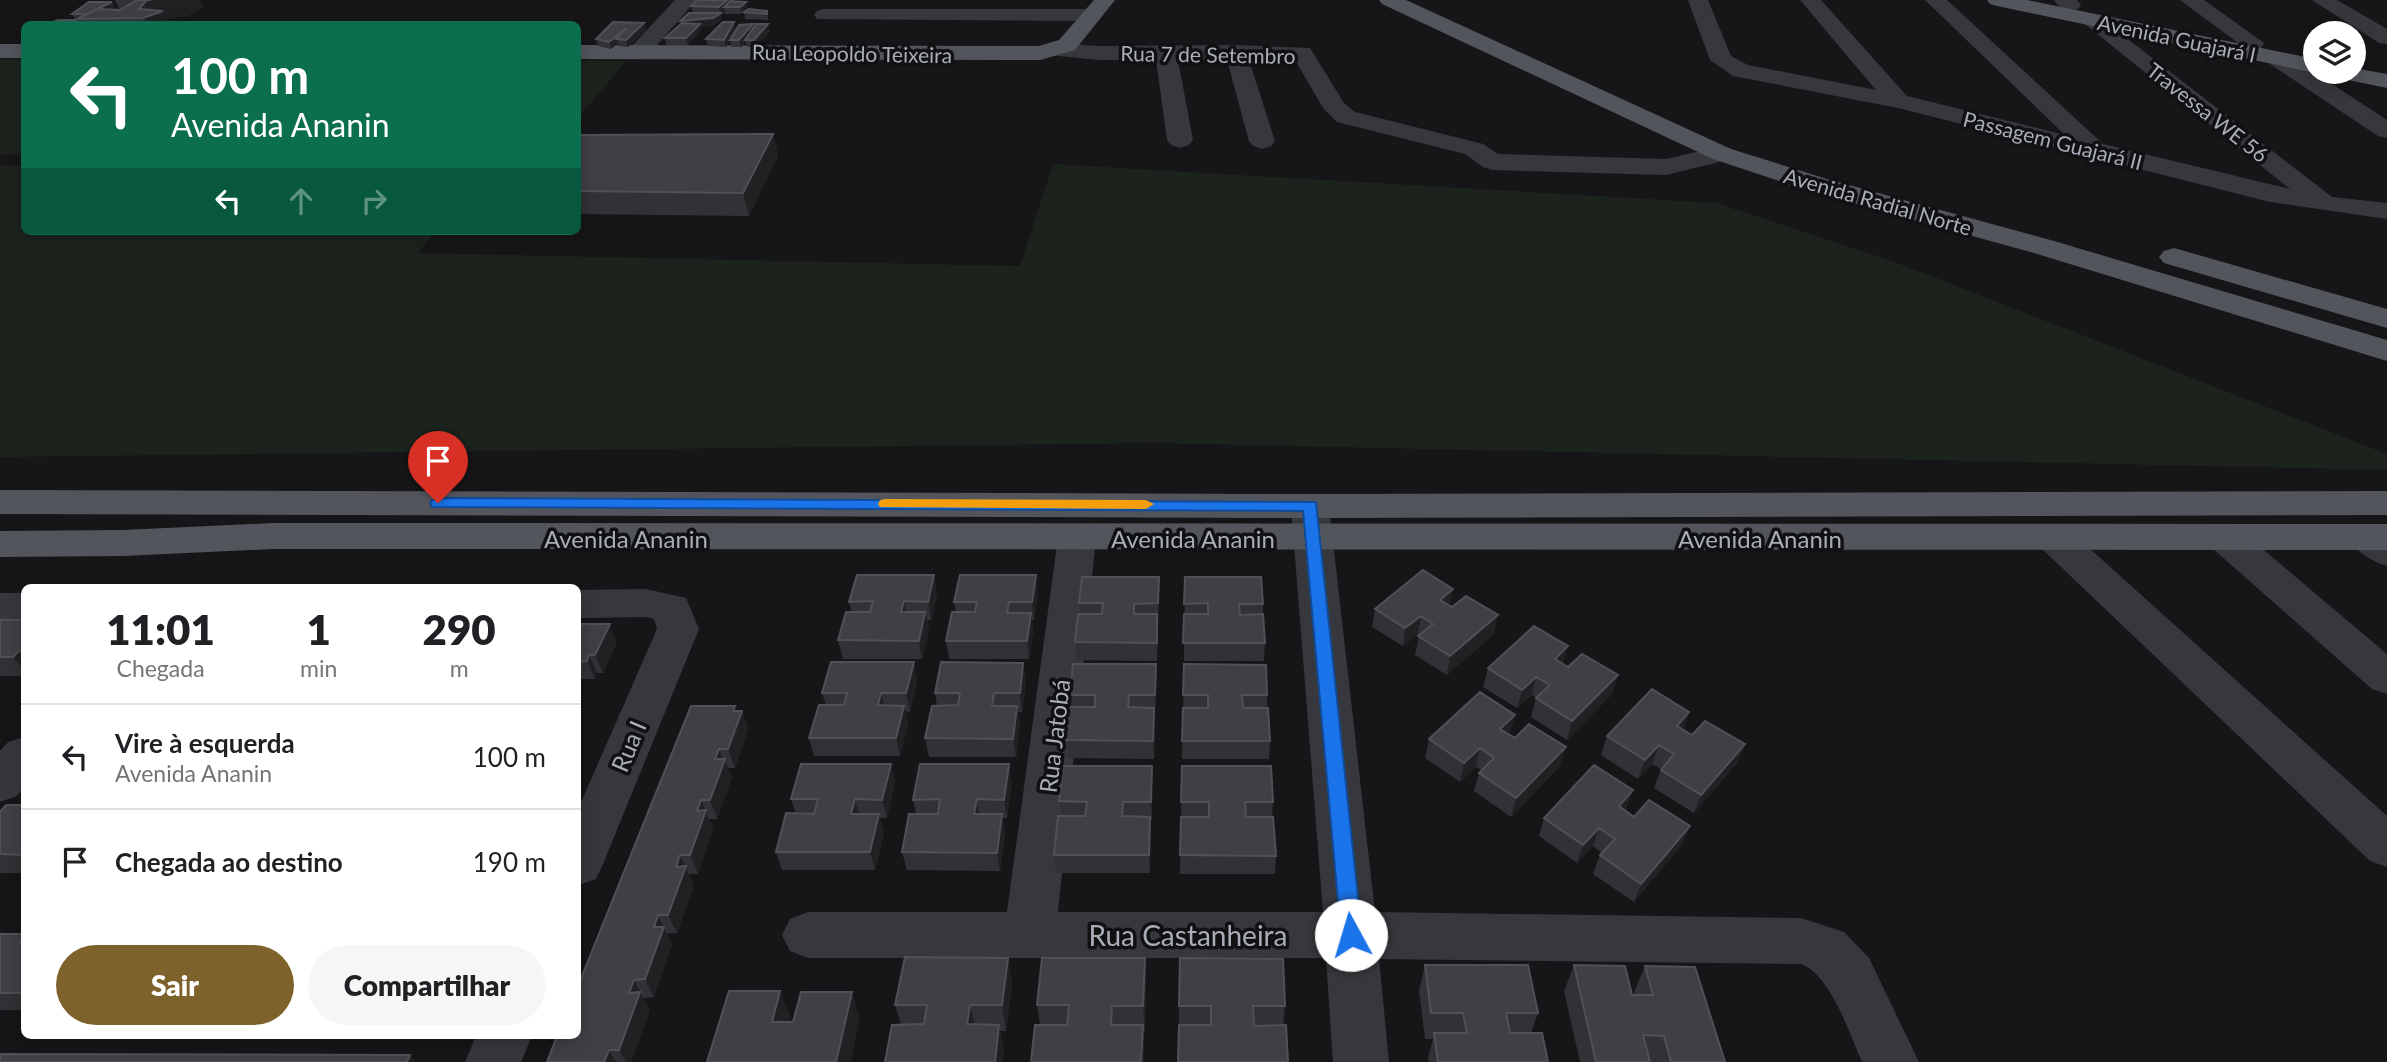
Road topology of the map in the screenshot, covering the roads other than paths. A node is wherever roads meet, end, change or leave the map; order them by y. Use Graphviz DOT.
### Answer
graph roads {
  1 [pos="686,0"];
  2 [pos="1389,0"];
  3 [pos="1443,0"];
  4 [pos="1698,0"];
  5 [pos="1810,0"];
  6 [pos="1936,0"];
  7 [pos="1997,0"];
  8 [pos="2044,0"];
  9 [pos="2190,0"];
  10 [pos="2322,0"];
  11 [pos="1099,7"];
  12 [pos="828,8"];
  13 [pos="2075,8"];
  14 [pos="2387,37"];
  15 [pos="2253,43"];
  16 [pos="1056,50"];
  17 [pos="0,51"];
  18 [pos="21,51"];
  19 [pos="581,52"];
  20 [pos="639,52"];
  21 [pos="804,52"];
  22 [pos="1236,52"];
  23 [pos="1166,53"];
  24 [pos="2303,53"];
  25 [pos="2278,59"];
  26 [pos="2303,64"];
  27 [pos="2366,66"];
  28 [pos="2387,70"];
  29 [pos="1607,74"];
  30 [pos="2366,77"];
  31 [pos="2387,81"];
  32 [pos="1899,101"];
  33 [pos="2387,131"];
  34 [pos="1180,140"];
  35 [pos="1262,141"];
  36 [pos="2096,151"];
  37 [pos="1722,154"];
  38 [pos="1823,160"];
  39 [pos="2325,204"];
  40 [pos="2387,211"];
  41 [pos="2097,236"];
  42 [pos="2148,250"];
  43 [pos="2387,319"];
  44 [pos="2387,351"];
  45 [pos="1,503"];
  46 [pos="2387,503"];
  47 [pos="1311,521"];
  48 [pos="1077,538"];
  49 [pos="2054,538"];
  50 [pos="2225,538"];
  51 [pos="2380,542"];
  52 [pos="0,544"];
  53 [pos="581,604"];
  54 [pos="0,607"];
  55 [pos="21,607"];
  56 [pos="2387,678"];
  57 [pos="21,758"];
  58 [pos="0,783"];
  59 [pos="2387,846"];
  60 [pos="581,857"];
  61 [pos="1030,934"];
  62 [pos="808,935"];
  63 [pos="1351,935"];
  64 [pos="503,1039"];
  65 [pos="493,1062"];
  66 [pos="1361,1062"];
  67 [pos="1891,1062"];
  1 -- 20 [label="street"];
  2 -- 37 [label="main road, Avenida Radial Norte"];
  3 -- 29 [label="main road"];
  4 -- 32 [label="street, Passagem Guajará II"];
  5 -- 32 [label="street"];
  6 -- 36 [label="street"];
  7 -- 13 [label="main road, Avenida Guajará I"];
  8 -- 13 [label="main road, Avenida Guajará I"];
  9 -- 15 [label="street"];
  10 -- 14 [label="street"];
  11 -- 12 [label="street"];
  11 -- 16 [label="main road"];
  12 -- 21 [label="street"];
  13 -- 15 [label="main road, Avenida Guajará I"];
  13 -- 25 [label="main road, Avenida Guajará I"];
  13 -- 39 [label="street, Travessa WE 56"];
  15 -- 24 [label="main road, Avenida Guajará I"];
  16 -- 21 [label="main road, Rua Leopoldo Teixeira"];
  16 -- 23 [label="street, Rua 7 de Setembro"];
  17 -- 18 [label="main road"];
  19 -- 20 [label="main road, Rua Leopoldo Teixeira"];
  20 -- 21 [label="main road, Rua Leopoldo Teixeira"];
  22 -- 23 [label="street, Rua 7 de Setembro"];
  22 -- 35 [label="street"];
  22 -- 37 [label="street, Rua 7 de Setembro"];
  23 -- 34 [label="street"];
  25 -- 26 [label="main road, Avenida Guajará I"];
  25 -- 33 [label="street"];
  27 -- 28 [label="main road"];
  30 -- 31 [label="main road"];
  32 -- 36 [label="street, Passagem Guajará II"];
  36 -- 39 [label="street, Passagem Guajará II"];
  37 -- 44 [label="main road, Avenida Radial Norte"];
  38 -- 41 [label="main road, Avenida Radial Norte"];
  39 -- 40 [label="street, Passagem Guajará II"];
  42 -- 43 [label="main road"];
  45 -- 47 [label="main road, Avenida Ananin"];
  46 -- 47 [label="main road, Avenida Ananin"];
  47 -- 48 [label="main road, Avenida Ananin"];
  47 -- 49 [label="main road, Avenida Ananin"];
  47 -- 63 [label="street"];
  48 -- 52 [label="main road, Avenida Ananin"];
  48 -- 61 [label="street, Rua Jatobá"];
  49 -- 50 [label="main road, Avenida Ananin"];
  49 -- 59 [label="street"];
  50 -- 51 [label="main road, Avenida Ananin"];
  50 -- 56 [label="street"];
  53 -- 60 [label="street, Rua I"];
  54 -- 55 [label="street"];
  57 -- 58 [label="street"];
  61 -- 62 [label="street, Rua Castanheira"];
  61 -- 63 [label="street, Rua Castanheira"];
  63 -- 66 [label="street"];
  63 -- 67 [label="street, Rua Castanheira"];
  64 -- 65 [label="street"];
}
